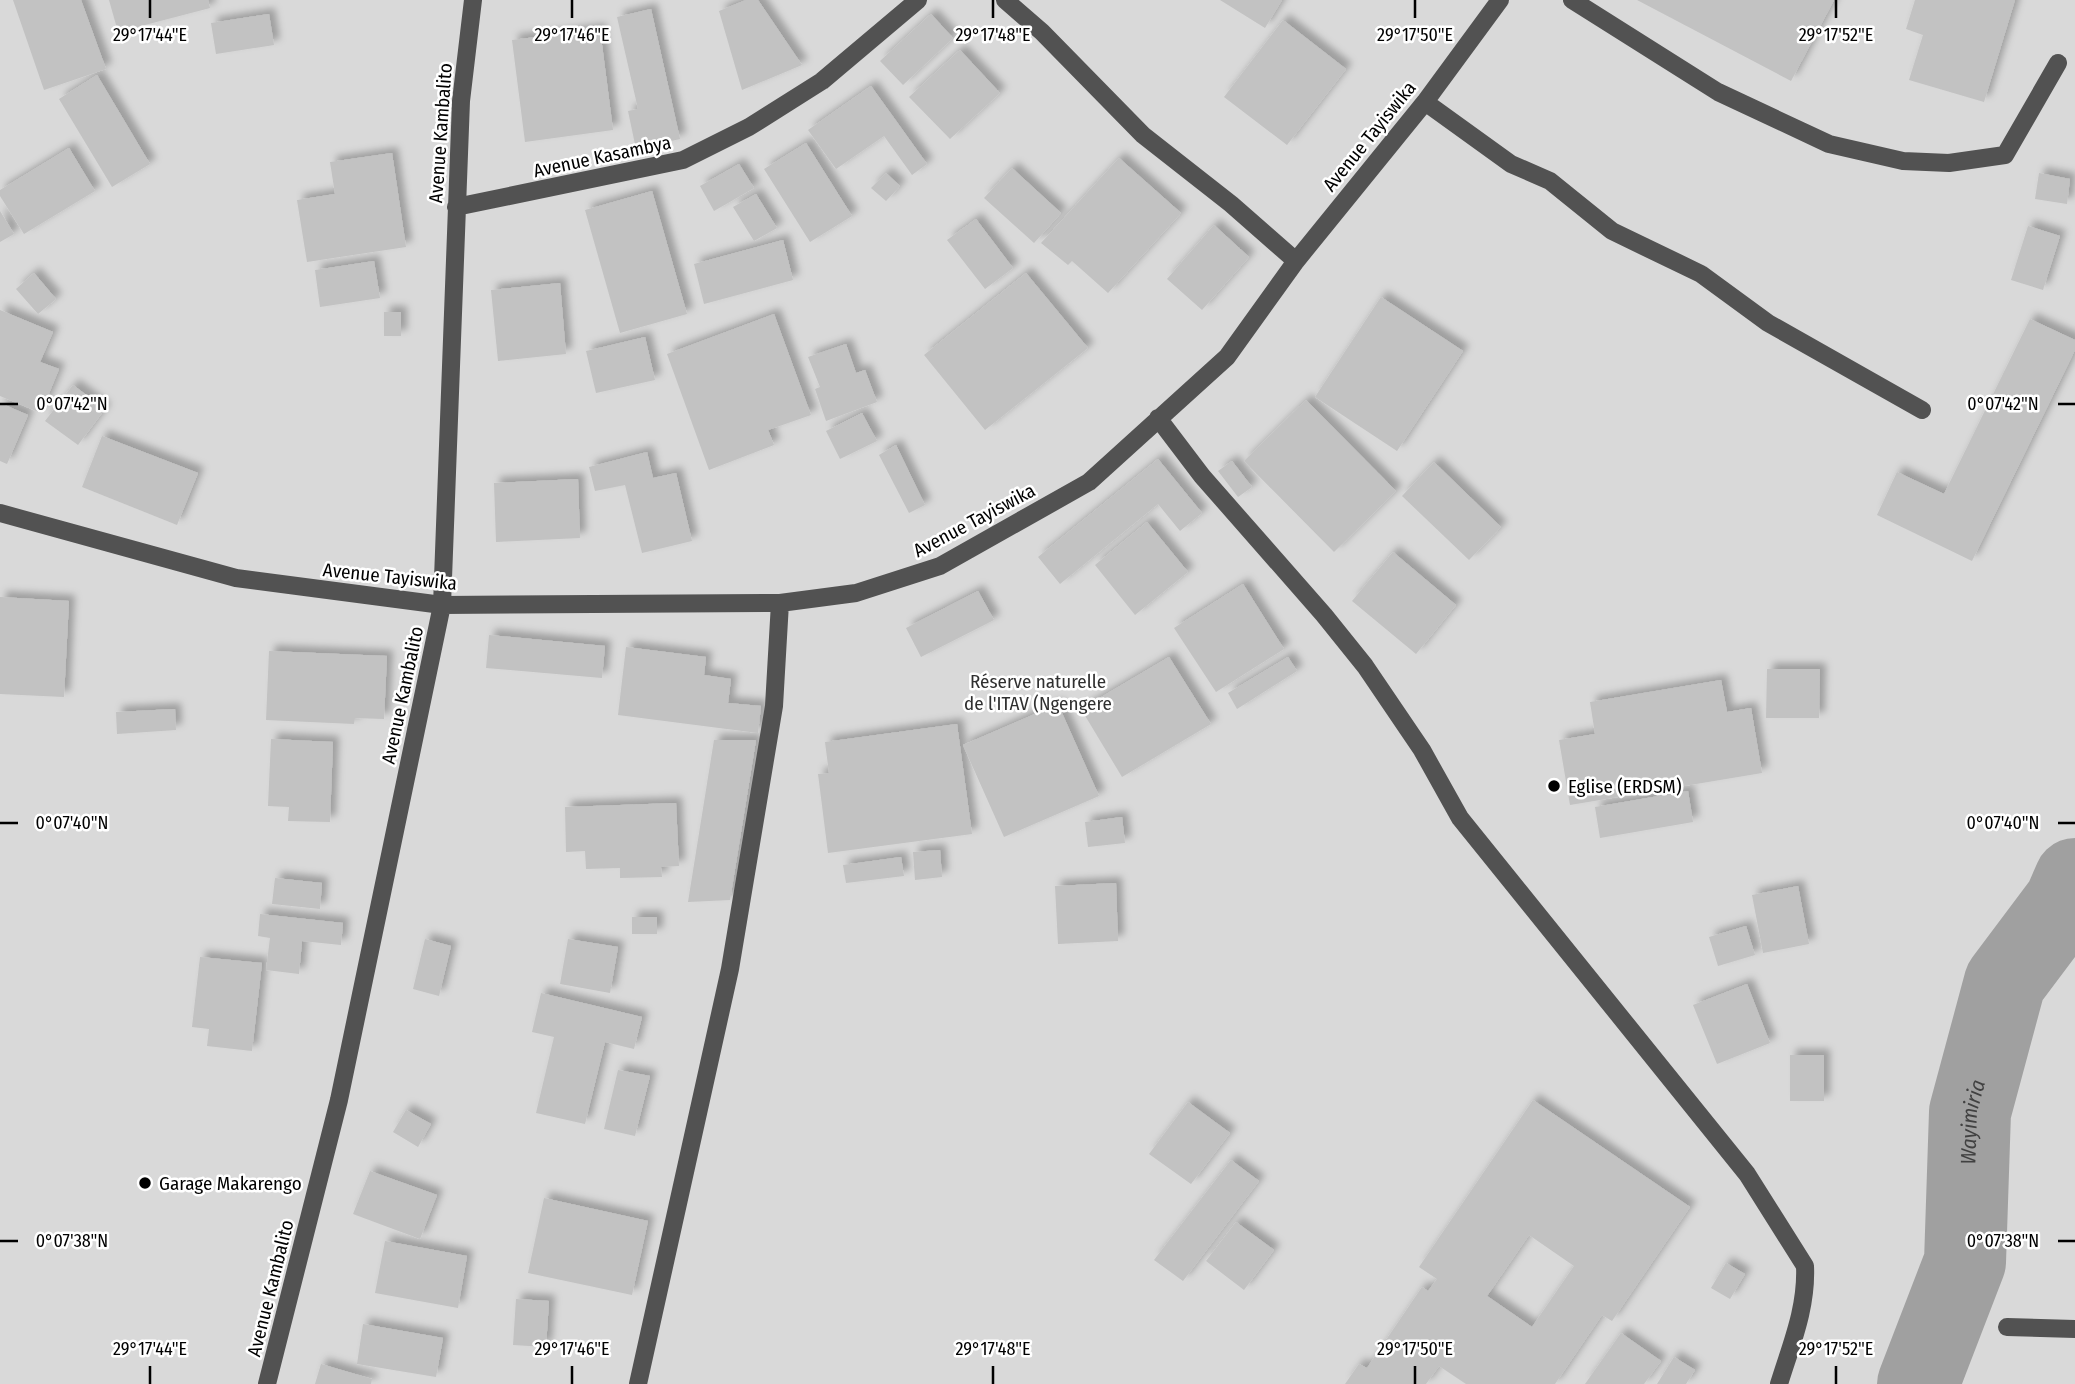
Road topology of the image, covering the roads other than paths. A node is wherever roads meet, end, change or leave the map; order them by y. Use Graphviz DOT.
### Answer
graph roads {
  1 [pos="472,0"];
  2 [pos="918,0"];
  3 [pos="1006,0"];
  4 [pos="1500,0"];
  5 [pos="1572,0"];
  6 [pos="2058,63"];
  7 [pos="1425,102"];
  8 [pos="456,207"];
  9 [pos="1296,261"];
  10 [pos="1922,410"];
  11 [pos="1158,418"];
  12 [pos="0,513"];
  13 [pos="780,603"];
  14 [pos="442,605"];
  15 [pos="2007,1327"];
  16 [pos="2075,1329"];
  17 [pos="267,1384"];
  18 [pos="638,1384"];
  19 [pos="1779,1384"];
  1 -- 8 [label="street, Avenue Kambalito"];
  2 -- 8 [label="street, Avenue Kasambya"];
  3 -- 9 [label="street"];
  4 -- 7 [label="street, Avenue Tayiswika"];
  5 -- 6 [label="street"];
  7 -- 9 [label="street, Avenue Tayiswika"];
  7 -- 10 [label="street"];
  8 -- 14 [label="street, Avenue Kambalito"];
  9 -- 11 [label="street, Avenue Tayiswika"];
  11 -- 13 [label="street, Avenue Tayiswika"];
  11 -- 19 [label="street"];
  12 -- 14 [label="street, Avenue Tayiswika"];
  13 -- 14 [label="street, Avenue Tayiswika"];
  13 -- 18 [label="street"];
  14 -- 17 [label="street, Avenue Kambalito"];
  15 -- 16 [label="street"];
}
